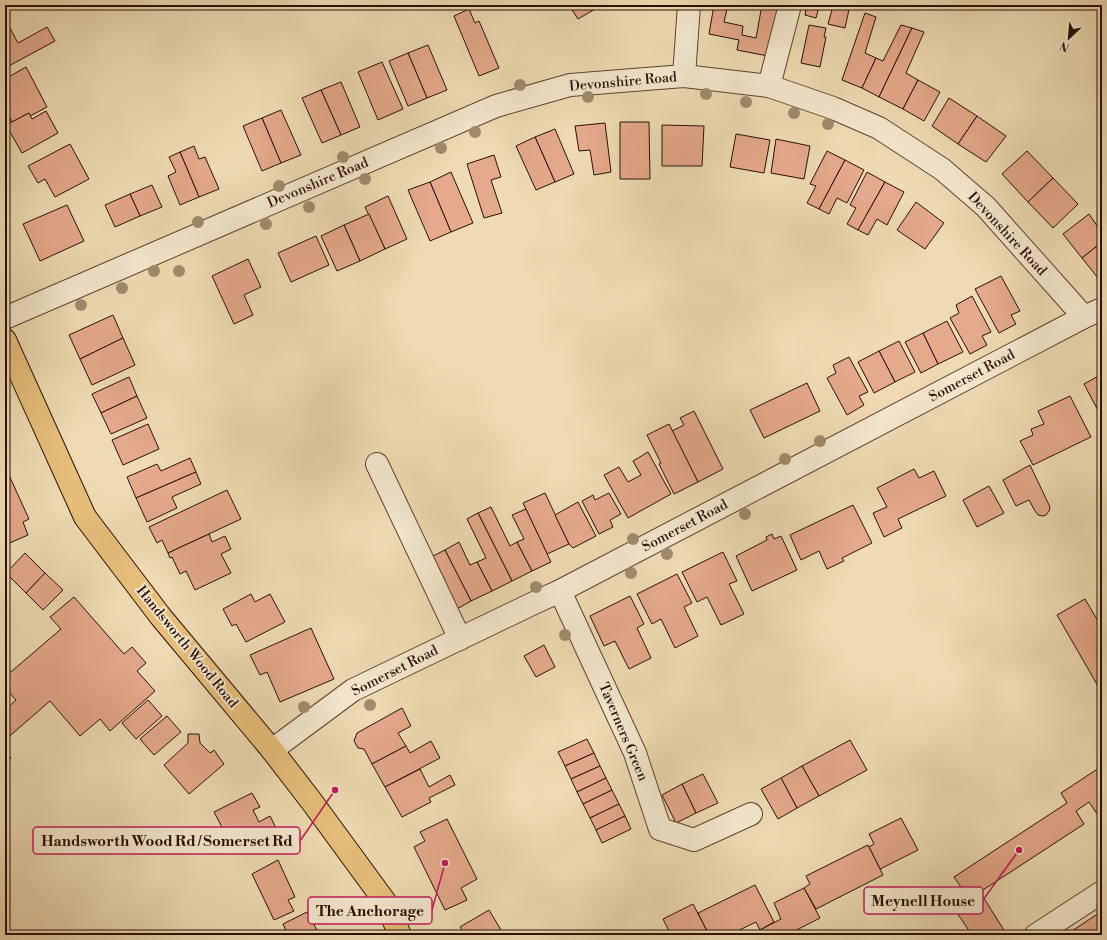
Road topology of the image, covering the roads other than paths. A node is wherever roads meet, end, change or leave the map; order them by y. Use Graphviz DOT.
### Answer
graph roads {
  1 [pos="688,5"];
  2 [pos="790,5"];
  3 [pos="684,76"];
  4 [pos="769,86"];
  5 [pos="1093,313"];
  6 [pos="5,318"];
  7 [pos="5,340"];
  8 [pos="377,464"];
  9 [pos="560,592"];
  10 [pos="460,639"];
  11 [pos="272,750"];
  12 [pos="751,814"];
  13 [pos="1102,892"];
  14 [pos="400,935"];
  15 [pos="1036,935"];
  1 -- 3 [label="street"];
  2 -- 4 [label="street"];
  3 -- 4 [label="street, Devonshire Road"];
  3 -- 6 [label="street, Devonshire Road"];
  4 -- 5 [label="street, Devonshire Road"];
  5 -- 9 [label="street, Somerset Road"];
  7 -- 11 [label="main road, Handsworth Wood Road"];
  8 -- 10 [label="street"];
  9 -- 10 [label="street, Somerset Road"];
  9 -- 12 [label="street, Taverners Green"];
  10 -- 11 [label="street, Somerset Road"];
  11 -- 14 [label="main road, Handsworth Wood Road"];
  13 -- 15 [label="street"];
}
